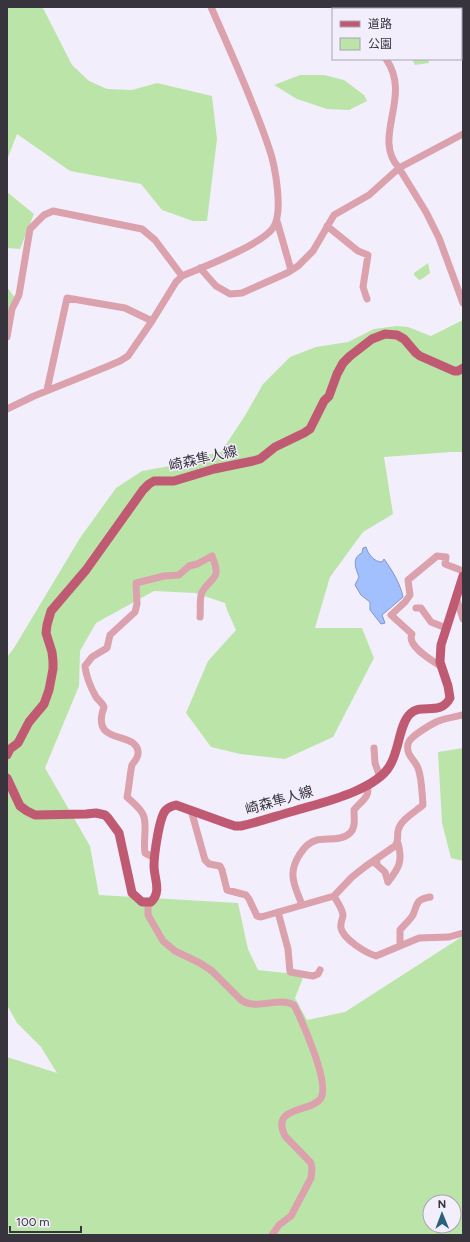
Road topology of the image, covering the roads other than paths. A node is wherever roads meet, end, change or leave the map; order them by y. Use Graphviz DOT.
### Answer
graph roads {
  1 [pos="210,7"];
  2 [pos="387,60"];
  3 [pos="463,134"];
  4 [pos="399,168"];
  5 [pos="277,220"];
  6 [pos="327,226"];
  7 [pos="200,268"];
  8 [pos="291,270"];
  9 [pos="182,276"];
  10 [pos="367,298"];
  11 [pos="463,303"];
  12 [pos="152,321"];
  13 [pos="7,337"];
  14 [pos="463,368"];
  15 [pos="47,390"];
  16 [pos="7,409"];
  17 [pos="463,571"];
  18 [pos="463,576"];
  19 [pos="456,597"];
  20 [pos="416,608"];
  21 [pos="200,617"];
  22 [pos="463,619"];
  23 [pos="446,628"];
  24 [pos="442,667"];
  25 [pos="463,715"];
  26 [pos="374,748"];
  27 [pos="7,755"];
  28 [pos="380,777"];
  29 [pos="7,778"];
  30 [pos="367,784"];
  31 [pos="191,810"];
  32 [pos="398,843"];
  33 [pos="155,858"];
  34 [pos="378,858"];
  35 [pos="334,896"];
  36 [pos="430,897"];
  37 [pos="148,902"];
  38 [pos="302,905"];
  39 [pos="278,912"];
  40 [pos="463,933"];
  41 [pos="400,946"];
  42 [pos="320,970"];
  43 [pos="272,1235"];
  1 -- 5 [label="street"];
  2 -- 4 [label="street"];
  3 -- 4 [label="street"];
  4 -- 6 [label="street"];
  4 -- 11 [label="street"];
  5 -- 7 [label="street"];
  5 -- 8 [label="street"];
  6 -- 8 [label="street"];
  6 -- 10 [label="street"];
  7 -- 8 [label="street"];
  7 -- 9 [label="street"];
  9 -- 12 [label="street"];
  9 -- 13 [label="street"];
  12 -- 15 [label="street"];
  12 -- 15 [label="street"];
  14 -- 27 [label="main road, 崎森隼人線"];
  15 -- 16 [label="street"];
  17 -- 24 [label="street"];
  18 -- 19 [label="main road, 崎森隼人線"];
  19 -- 22 [label="street"];
  19 -- 23 [label="main road, 崎森隼人線"];
  20 -- 23 [label="street"];
  21 -- 33 [label="street"];
  23 -- 24 [label="main road, 崎森隼人線"];
  24 -- 28 [label="main road, 崎森隼人線"];
  25 -- 32 [label="street"];
  26 -- 28 [label="street"];
  28 -- 30 [label="main road, 崎森隼人線"];
  29 -- 37 [label="main road"];
  30 -- 31 [label="main road, 崎森隼人線"];
  30 -- 38 [label="street"];
  31 -- 33 [label="main road, 崎森隼人線"];
  31 -- 39 [label="street"];
  32 -- 34 [label="street"];
  32 -- 34 [label="street"];
  33 -- 37 [label="main road, 崎森隼人線"];
  34 -- 35 [label="street"];
  35 -- 38 [label="street"];
  35 -- 41 [label="street"];
  36 -- 41 [label="street"];
  37 -- 43 [label="street"];
  38 -- 39 [label="street"];
  39 -- 42 [label="street"];
  40 -- 41 [label="street"];
}
